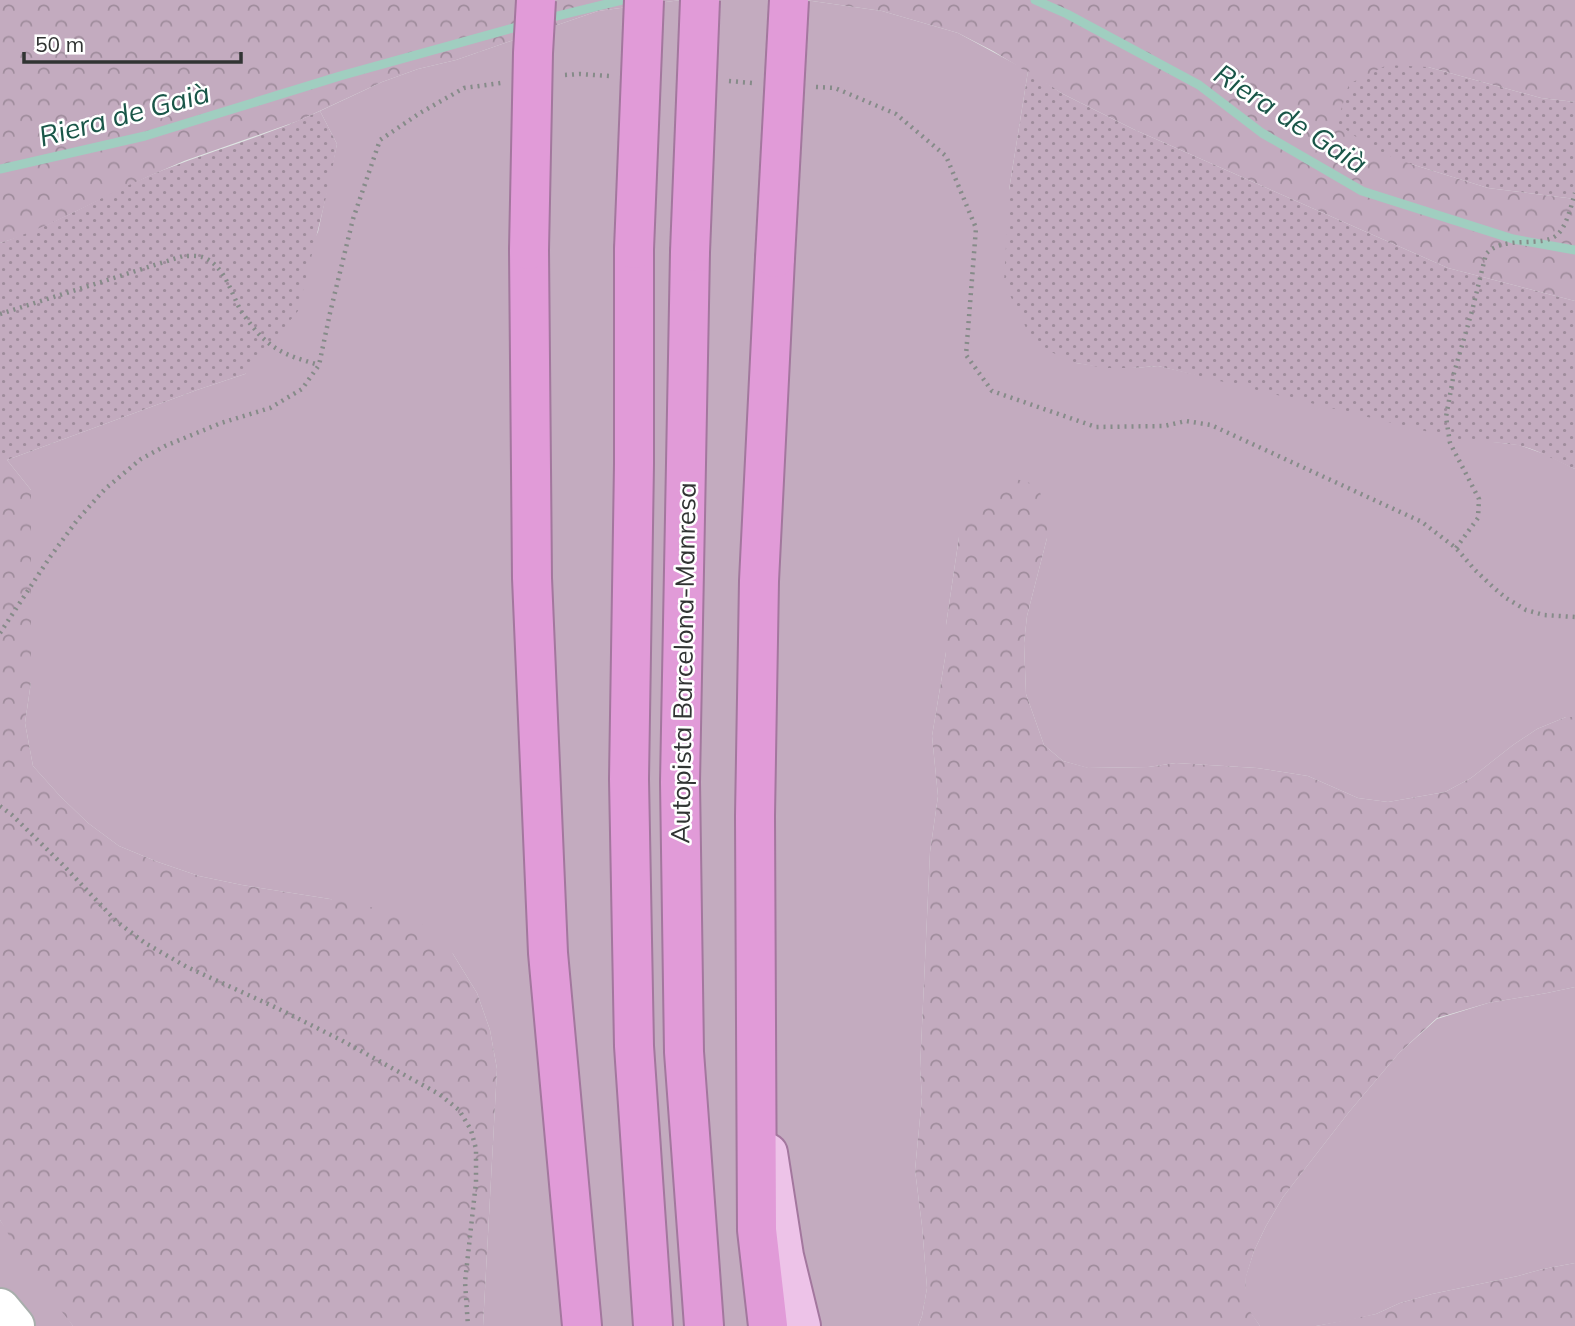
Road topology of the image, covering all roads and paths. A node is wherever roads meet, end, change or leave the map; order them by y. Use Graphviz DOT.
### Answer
graph roads {
  1 [pos="536,0"];
  2 [pos="644,0"];
  3 [pos="700,0"];
  4 [pos="789,0"];
  5 [pos="1575,193"];
  6 [pos="972,287"];
  7 [pos="0,314"];
  8 [pos="319,365"];
  9 [pos="302,389"];
  10 [pos="1456,548"];
  11 [pos="1575,617"];
  12 [pos="0,633"];
  13 [pos="0,806"];
  14 [pos="758,1082"];
  15 [pos="0,1308"];
  16 [pos="15,1326"];
  17 [pos="468,1326"];
  18 [pos="582,1326"];
  19 [pos="653,1326"];
  20 [pos="704,1326"];
  21 [pos="768,1326"];
  22 [pos="801,1326"];
  1 -- 18 [label="highway, bridge"];
  2 -- 19 [label="highway, Autopista Barcelona-Manresa, bridge"];
  3 -- 20 [label="highway, Autopista Barcelona-Manresa, bridge"];
  4 -- 14 [label="highway, bridge"];
  5 -- 10 [label="path"];
  6 -- 10 [label="path"];
  7 -- 8 [label="path"];
  9 -- 12 [label="path"];
  10 -- 11 [label="path"];
  13 -- 17 [label="path"];
  14 -- 21 [label="highway"];
  14 -- 22 [label="main road"];
  15 -- 16 [label="street"];
}
